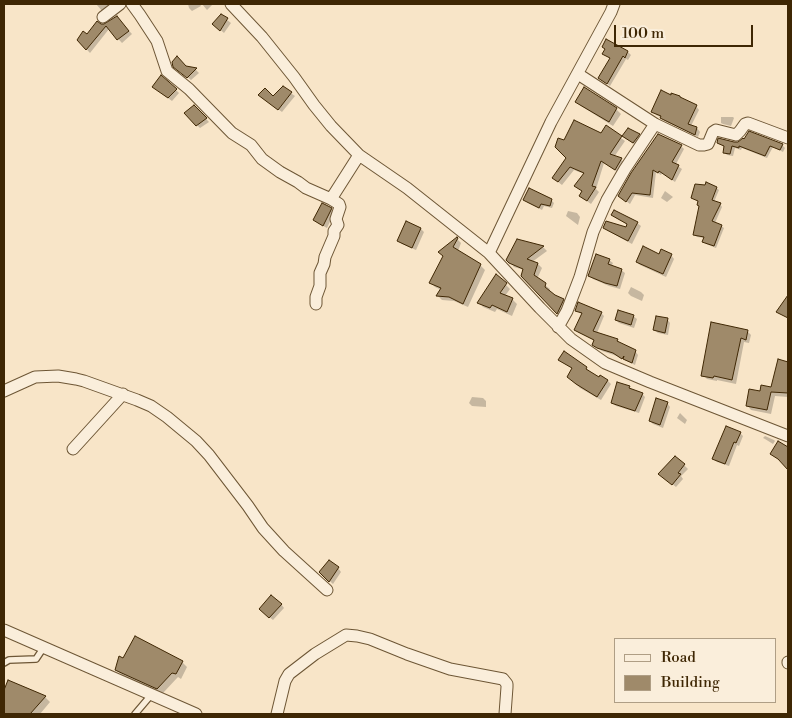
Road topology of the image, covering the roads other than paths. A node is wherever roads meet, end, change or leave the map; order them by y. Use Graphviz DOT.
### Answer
graph roads {
  1 [pos="120,4"];
  2 [pos="132,4"];
  3 [pos="231,4"];
  4 [pos="614,4"];
  5 [pos="103,17"];
  6 [pos="578,74"];
  7 [pos="655,124"];
  8 [pos="788,138"];
  9 [pos="359,155"];
  10 [pos="332,200"];
  11 [pos="489,254"];
  12 [pos="316,304"];
  13 [pos="558,327"];
  14 [pos="4,391"];
  15 [pos="123,394"];
  16 [pos="788,436"];
  17 [pos="73,449"];
  18 [pos="327,590"];
  19 [pos="4,630"];
  20 [pos="44,647"];
  21 [pos="4,663"];
  22 [pos="152,694"];
  23 [pos="135,714"];
  24 [pos="196,714"];
  25 [pos="278,714"];
  26 [pos="505,714"];
  1 -- 5 [label="street"];
  2 -- 10 [label="street"];
  3 -- 9 [label="street"];
  4 -- 6 [label="street"];
  6 -- 7 [label="street"];
  6 -- 11 [label="street"];
  7 -- 8 [label="street"];
  7 -- 13 [label="street"];
  9 -- 10 [label="street"];
  9 -- 11 [label="street"];
  10 -- 12 [label="street"];
  11 -- 13 [label="street"];
  13 -- 16 [label="street"];
  14 -- 15 [label="street"];
  15 -- 17 [label="street"];
  15 -- 18 [label="street"];
  19 -- 20 [label="street"];
  20 -- 21 [label="lane"];
  20 -- 22 [label="street"];
  22 -- 23 [label="lane"];
  22 -- 24 [label="street"];
  25 -- 26 [label="street"];
}
